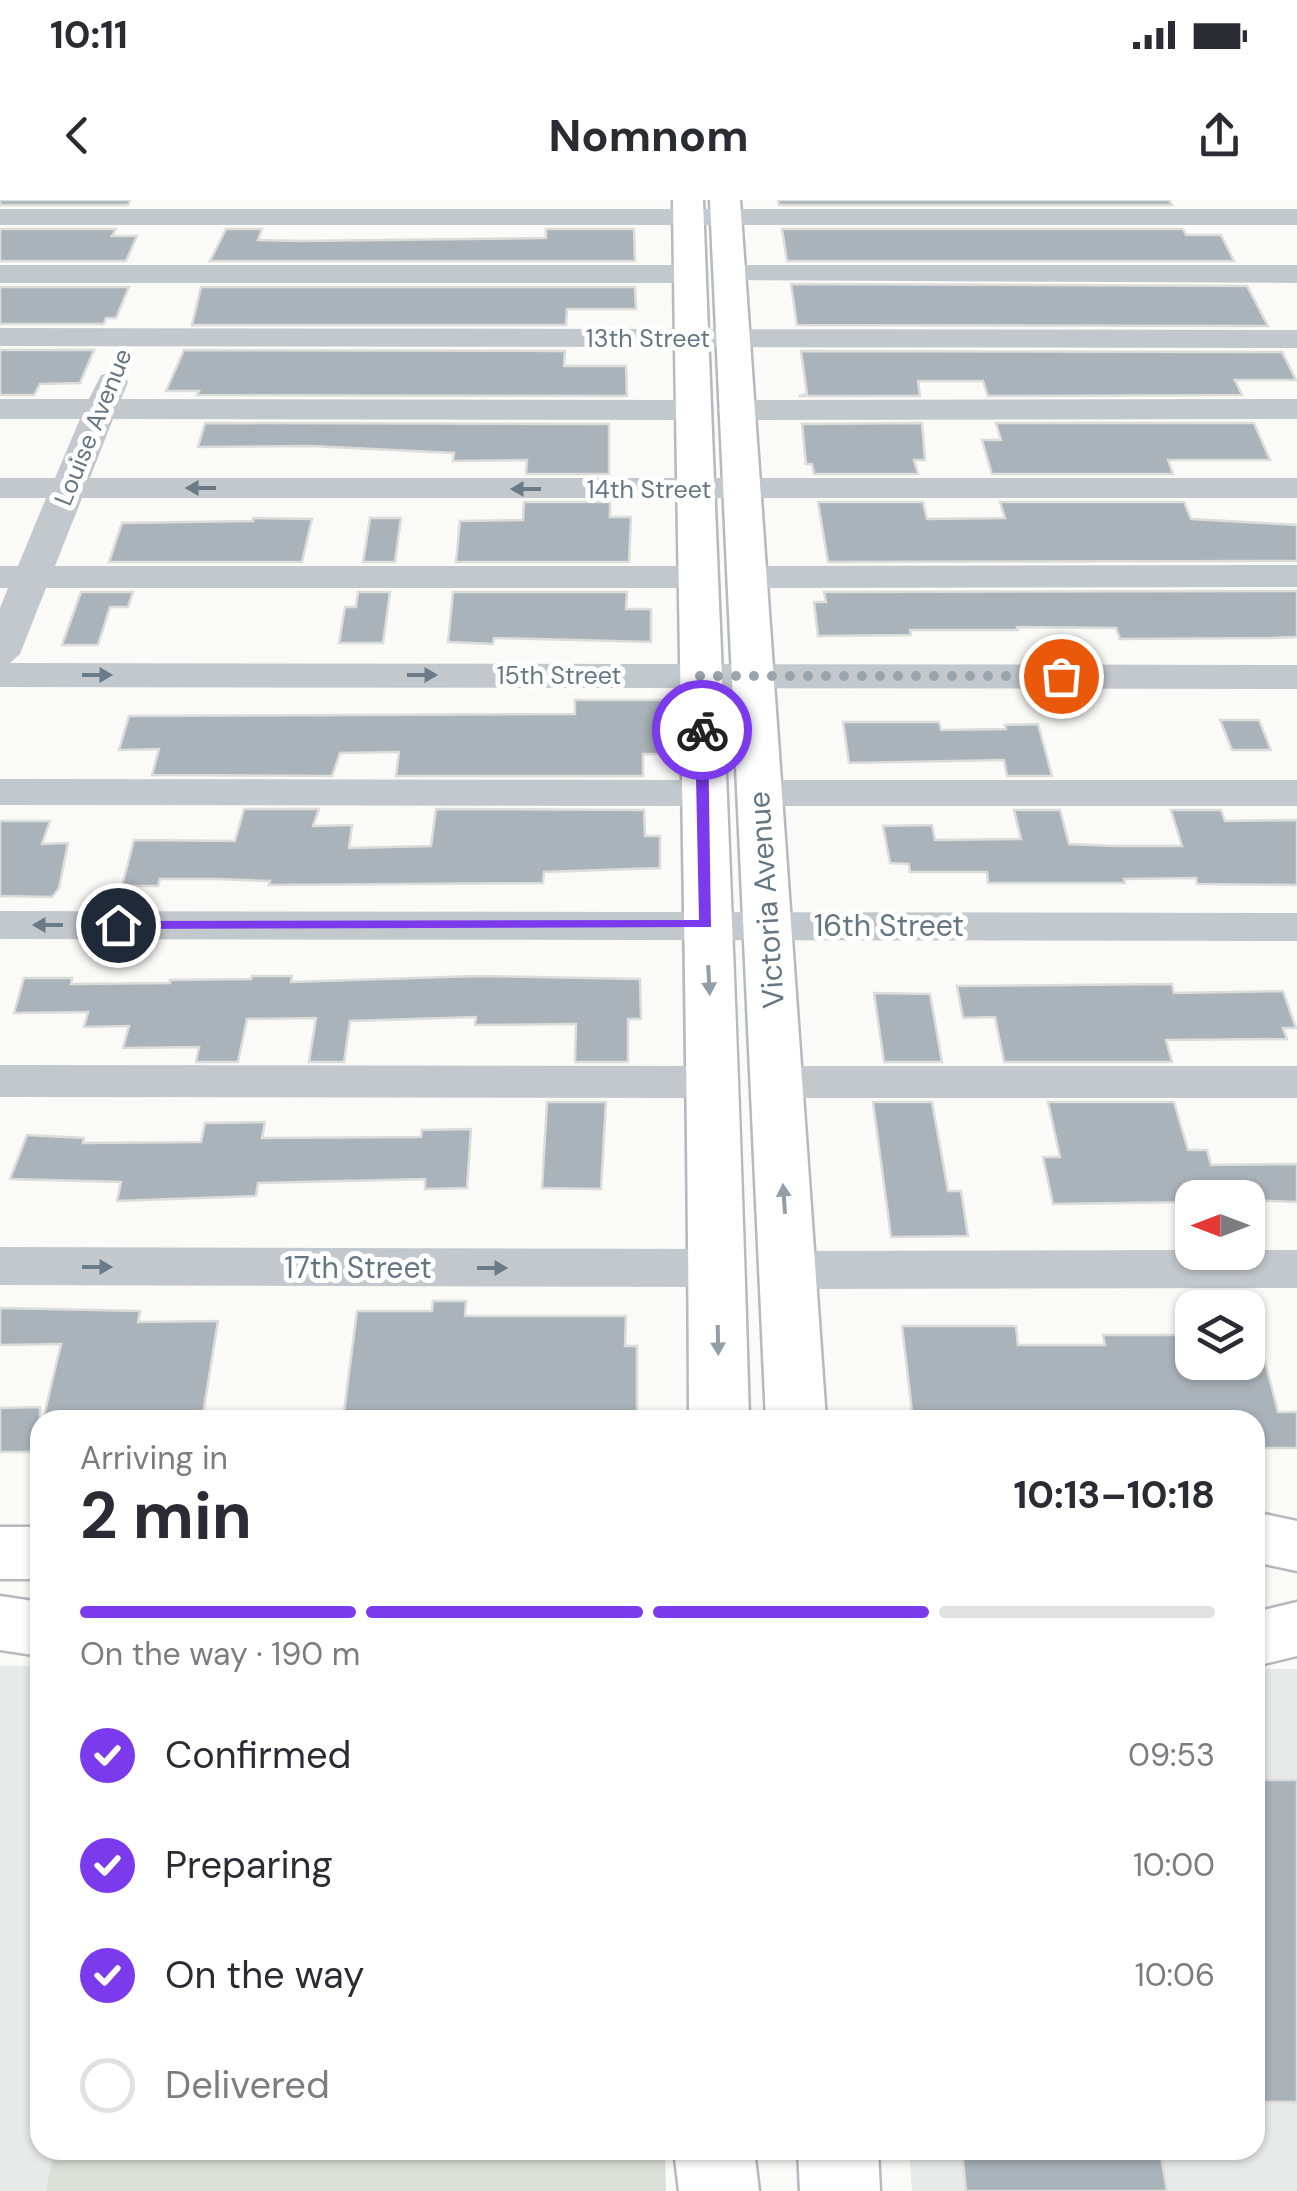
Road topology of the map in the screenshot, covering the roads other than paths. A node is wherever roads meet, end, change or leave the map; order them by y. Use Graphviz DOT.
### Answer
graph roads {
  1 [pos="183,208"];
  2 [pos="850,208"];
  3 [pos="1256,208"];
  4 [pos="707,209"];
  5 [pos="0,217"];
  6 [pos="1297,217"];
  7 [pos="0,274"];
  8 [pos="156,274"];
  9 [pos="710,274"];
  10 [pos="1295,279"];
  11 [pos="0,337"];
  12 [pos="130,337"];
  13 [pos="712,338"];
  14 [pos="1297,339"];
  15 [pos="0,409"];
  16 [pos="101,409"];
  17 [pos="1297,409"];
  18 [pos="714,410"];
  19 [pos="0,488"];
  20 [pos="69,488"];
  21 [pos="1297,488"];
  22 [pos="694,489"];
  23 [pos="739,489"];
  24 [pos="1297,576"];
  25 [pos="16,577"];
  26 [pos="748,577"];
  27 [pos="697,578"];
  28 [pos="0,654"];
  29 [pos="0,675"];
  30 [pos="752,675"];
  31 [pos="700,676"];
  32 [pos="1297,676"];
  33 [pos="0,792"];
  34 [pos="703,793"];
  35 [pos="759,793"];
  36 [pos="1297,793"];
  37 [pos="706,924"];
  38 [pos="768,924"];
  39 [pos="0,925"];
  40 [pos="1297,927"];
  41 [pos="0,1081"];
  42 [pos="714,1082"];
  43 [pos="776,1082"];
  44 [pos="1297,1082"];
  45 [pos="0,1266"];
  46 [pos="705,1268"];
  47 [pos="788,1270"];
  48 [pos="1297,1270"];
  49 [pos="792,1332"];
  50 [pos="682,1410"];
  51 [pos="717,1410"];
  52 [pos="796,1410"];
  53 [pos="815,1410"];
  54 [pos="1265,1540"];
  55 [pos="1297,1548"];
  56 [pos="1265,1550"];
  57 [pos="30,1552"];
  58 [pos="0,1553"];
  59 [pos="1297,1616"];
  60 [pos="30,1617"];
  61 [pos="1265,1617"];
  62 [pos="0,1620"];
  63 [pos="30,1628"];
  64 [pos="1297,1630"];
  65 [pos="1265,1637"];
  66 [pos="715,2160"];
  67 [pos="736,2160"];
  68 [pos="838,2160"];
  69 [pos="872,2160"];
  70 [pos="719,2191"];
  71 [pos="737,2191"];
  72 [pos="840,2191"];
  73 [pos="872,2191"];
  1 -- 4 [label="street"];
  1 -- 5 [label="street"];
  1 -- 8 [label="street, Louise Avenue"];
  2 -- 3 [label="street"];
  2 -- 4 [label="street"];
  3 -- 6 [label="street"];
  3 -- 10 [label="street"];
  4 -- 9 [label="main road, Victoria Avenue"];
  7 -- 8 [label="street"];
  8 -- 9 [label="street"];
  8 -- 12 [label="street, Louise Avenue"];
  9 -- 10 [label="street"];
  9 -- 13 [label="main road, Victoria Avenue"];
  11 -- 12 [label="street, 13th Street"];
  12 -- 13 [label="street, 13th Street"];
  12 -- 16 [label="street, Louise Avenue"];
  13 -- 14 [label="street, 13th Street"];
  13 -- 18 [label="main road, Victoria Avenue"];
  15 -- 16 [label="street"];
  16 -- 18 [label="street"];
  16 -- 20 [label="street, Louise Avenue"];
  17 -- 18 [label="street"];
  18 -- 22 [label="main road, Victoria Avenue"];
  18 -- 23 [label="main road, Victoria Avenue"];
  19 -- 20 [label="street, 14th Street"];
  22 -- 20 [label="street, 14th Street, one-way"];
  20 -- 25 [label="street, Louise Avenue"];
  21 -- 23 [label="street, 14th Street"];
  22 -- 23 [label="street, 14th Street"];
  22 -- 27 [label="main road, Victoria Avenue"];
  23 -- 26 [label="main road, Victoria Avenue"];
  24 -- 26 [label="street"];
  25 -- 27 [label="street"];
  25 -- 28 [label="street, Louise Avenue"];
  26 -- 30 [label="main road, Victoria Avenue"];
  27 -- 31 [label="main road, Victoria Avenue"];
  29 -- 31 [label="street, 15th Street, one-way"];
  30 -- 31 [label="street, 15th Street"];
  30 -- 32 [label="street, 15th Street"];
  30 -- 35 [label="main road, Victoria Avenue"];
  31 -- 34 [label="main road, Victoria Avenue"];
  33 -- 34 [label="street"];
  34 -- 37 [label="main road, Victoria Avenue"];
  35 -- 36 [label="street"];
  35 -- 38 [label="main road, Victoria Avenue"];
  37 -- 38 [label="street, 16th Street"];
  37 -- 39 [label="street, 16th Street, one-way"];
  37 -- 42 [label="main road, Victoria Avenue, one-way"];
  38 -- 40 [label="street, 16th Street"];
  38 -- 43 [label="main road, Victoria Avenue"];
  41 -- 42 [label="street"];
  42 -- 46 [label="main road, Victoria Avenue"];
  43 -- 44 [label="street"];
  47 -- 43 [label="main road, Victoria Avenue, one-way"];
  45 -- 46 [label="street, 17th Street, one-way"];
  46 -- 50 [label="main road"];
  46 -- 51 [label="main road, one-way"];
  47 -- 48 [label="street"];
  47 -- 49 [label="main road, Victoria Avenue"];
  49 -- 52 [label="main road, Victoria Avenue"];
  49 -- 53 [label="main road"];
  54 -- 55 [label="main road"];
  55 -- 56 [label="main road"];
  57 -- 58 [label="main road"];
  59 -- 61 [label="main road"];
  60 -- 62 [label="main road"];
  62 -- 63 [label="main road"];
  64 -- 65 [label="main road"];
  66 -- 70 [label="main road"];
  67 -- 71 [label="main road"];
  68 -- 72 [label="main road"];
  69 -- 73 [label="main road"];
}
